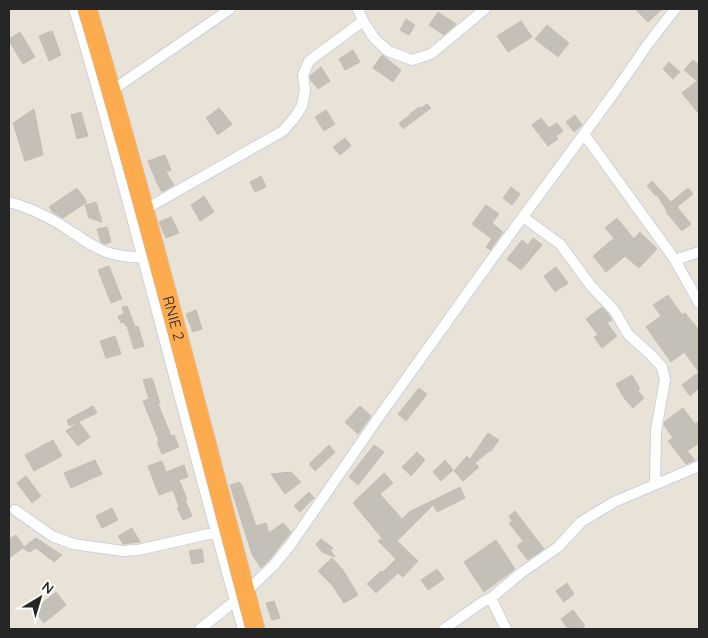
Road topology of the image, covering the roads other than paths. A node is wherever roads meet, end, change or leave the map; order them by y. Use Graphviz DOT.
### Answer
graph roads {
  1 [pos="74,9"];
  2 [pos="87,9"];
  3 [pos="230,9"];
  4 [pos="358,9"];
  5 [pos="485,9"];
  6 [pos="675,9"];
  7 [pos="363,21"];
  8 [pos="111,91"];
  9 [pos="584,134"];
  10 [pos="9,202"];
  11 [pos="144,210"];
  12 [pos="523,217"];
  13 [pos="699,252"];
  14 [pos="150,258"];
  15 [pos="675,260"];
  16 [pos="699,303"];
  17 [pos="699,466"];
  18 [pos="655,484"];
  19 [pos="15,510"];
  20 [pos="222,531"];
  21 [pos="240,597"];
  22 [pos="491,598"];
  23 [pos="200,629"];
  24 [pos="243,629"];
  25 [pos="255,629"];
  26 [pos="444,629"];
  27 [pos="506,629"];
  1 -- 14 [label="street"];
  2 -- 8 [label="highway, RNIE 2 / RNIE 2"];
  3 -- 8 [label="street"];
  4 -- 7 [label="street"];
  5 -- 7 [label="street"];
  6 -- 9 [label="street"];
  7 -- 11 [label="street"];
  8 -- 11 [label="highway, RNIE 2 / RNIE 2"];
  9 -- 12 [label="street"];
  9 -- 15 [label="street"];
  10 -- 14 [label="street"];
  11 -- 14 [label="highway, RNIE 2 / RNIE 2"];
  12 -- 18 [label="street"];
  12 -- 21 [label="street"];
  13 -- 15 [label="street"];
  14 -- 20 [label="highway, RNIE 2 / RNIE 2"];
  15 -- 16 [label="street"];
  17 -- 18 [label="street"];
  18 -- 22 [label="street"];
  19 -- 20 [label="street"];
  20 -- 21 [label="highway, RNIE 2 / RNIE 2"];
  21 -- 23 [label="street"];
  21 -- 24 [label="street"];
  21 -- 25 [label="highway, RNIE 2 / RNIE 2"];
  22 -- 26 [label="street"];
  22 -- 27 [label="street"];
}
